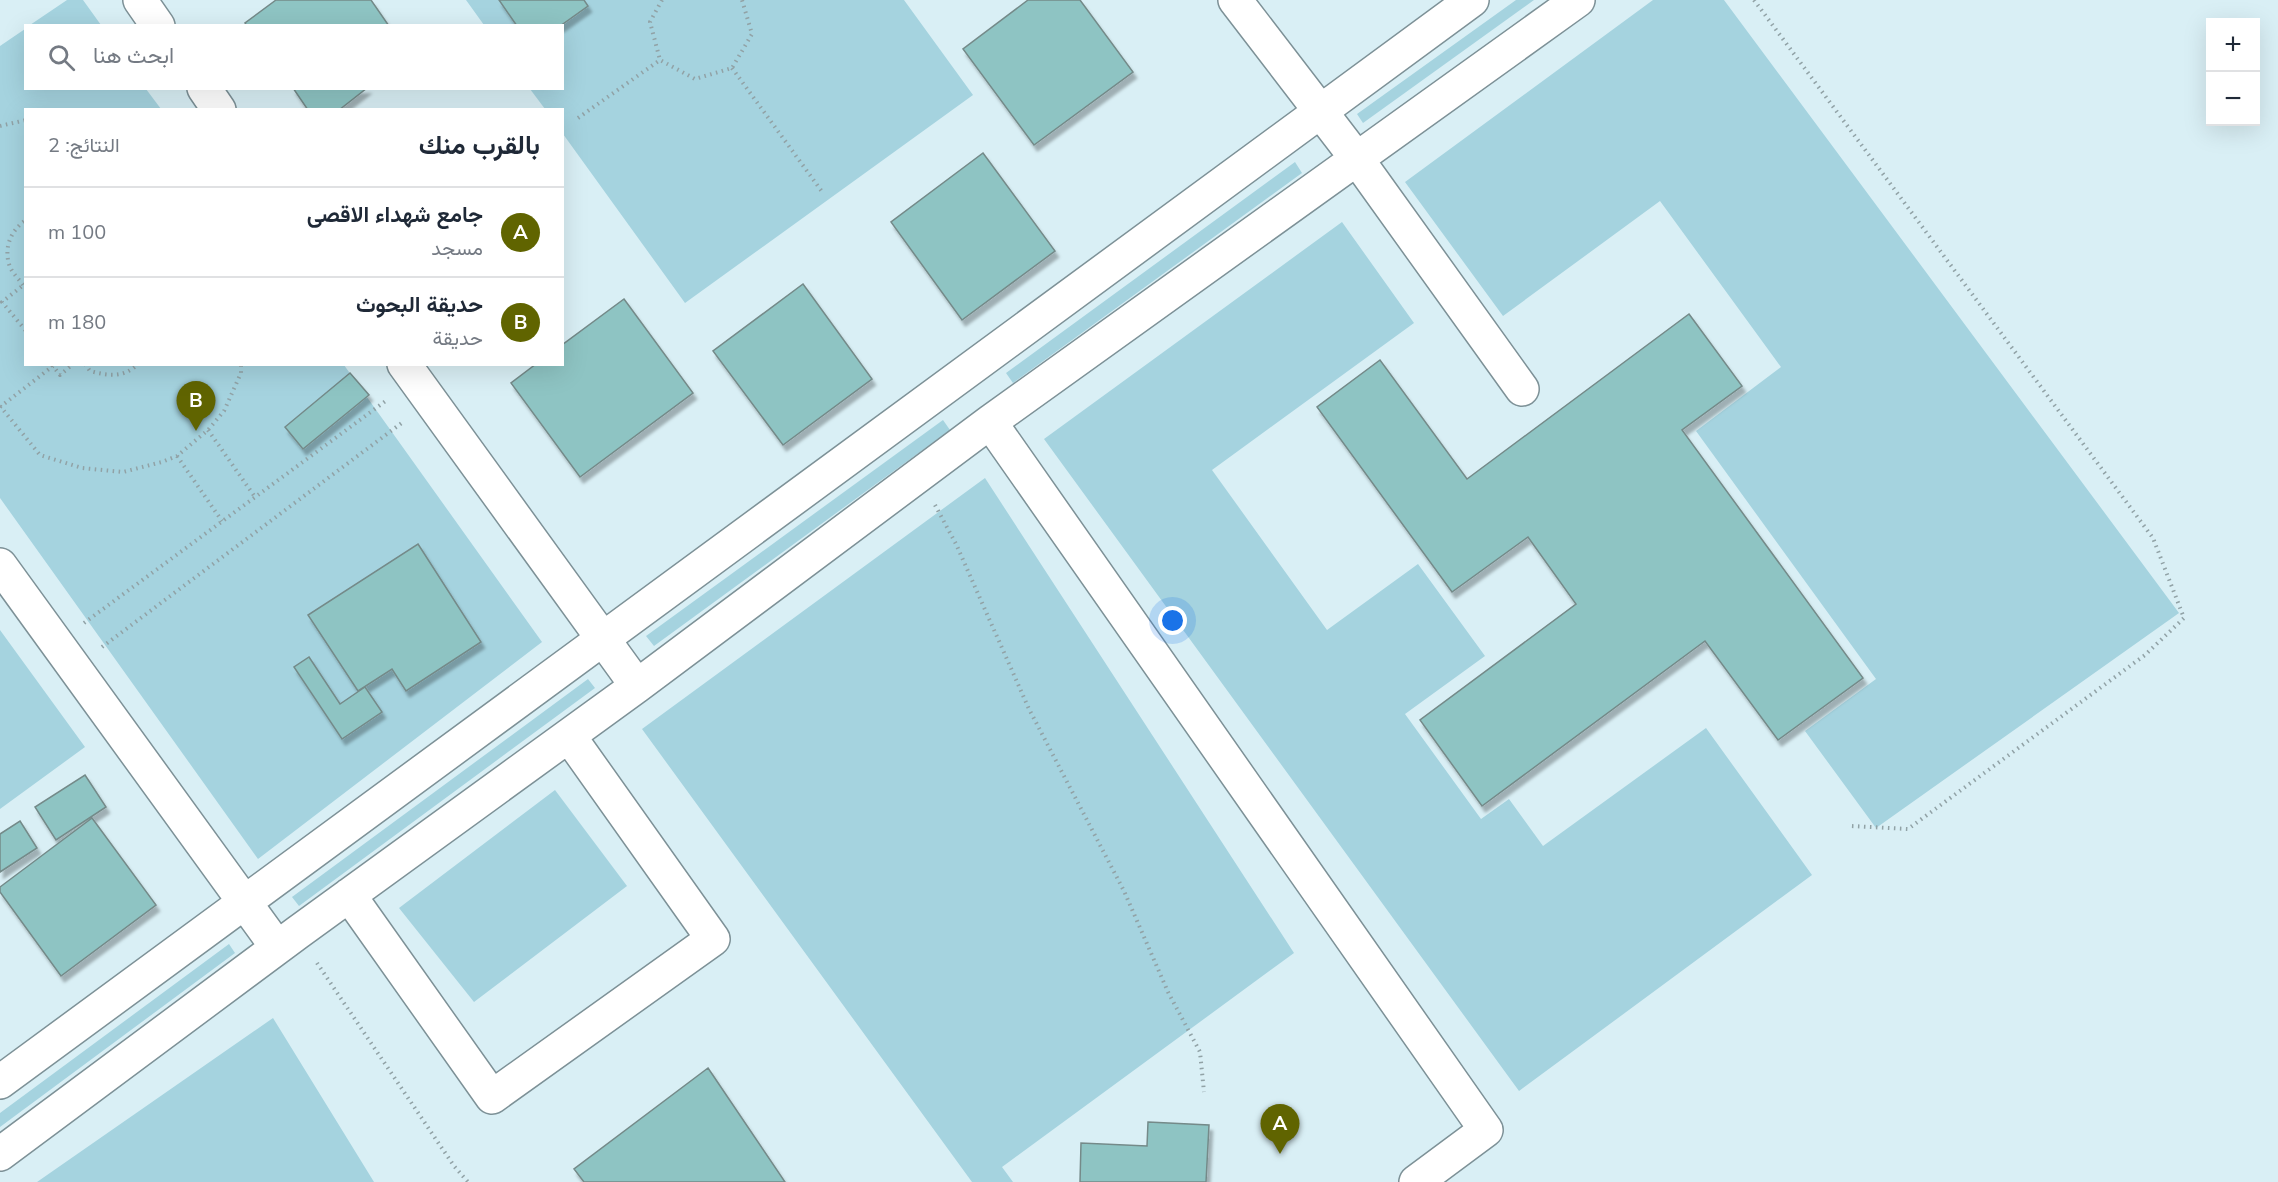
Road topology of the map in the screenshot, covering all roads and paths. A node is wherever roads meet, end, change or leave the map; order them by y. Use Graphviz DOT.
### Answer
graph roads {
  1 [pos="140,0"];
  2 [pos="662,0"];
  3 [pos="742,0"];
  4 [pos="1235,0"];
  5 [pos="1472,0"];
  6 [pos="1578,0"];
  7 [pos="1754,0"];
  8 [pos="157,24"];
  9 [pos="660,60"];
  10 [pos="732,68"];
  11 [pos="205,90"];
  12 [pos="218,108"];
  13 [pos="1320,112"];
  14 [pos="578,118"];
  15 [pos="24,120"];
  16 [pos="0,126"];
  17 [pos="1357,159"];
  18 [pos="823,193"];
  19 [pos="24,222"];
  20 [pos="24,284"];
  21 [pos="24,329"];
  22 [pos="52,366"];
  23 [pos="54,366"];
  24 [pos="71,366"];
  25 [pos="86,366"];
  26 [pos="135,366"];
  27 [pos="242,366"];
  28 [pos="416,382"];
  29 [pos="1522,389"];
  30 [pos="0,407"];
  31 [pos="990,422"];
  32 [pos="208,430"];
  33 [pos="177,456"];
  34 [pos="920,475"];
  35 [pos="255,497"];
  36 [pos="222,521"];
  37 [pos="0,565"];
  38 [pos="602,639"];
  39 [pos="65,655"];
  40 [pos="637,686"];
  41 [pos="569,736"];
  42 [pos="1851,826"];
  43 [pos="349,895"];
  44 [pos="245,902"];
  45 [pos="287,940"];
  46 [pos="0,1082"];
  47 [pos="1204,1092"];
  48 [pos="0,1154"];
  49 [pos="468,1182"];
  50 [pos="1416,1182"];
  1 -- 8 [label="street"];
  2 -- 9 [label="path"];
  3 -- 10 [label="path"];
  4 -- 13 [label="street"];
  5 -- 13 [label="street"];
  6 -- 17 [label="street"];
  7 -- 42 [label="path"];
  9 -- 10 [label="path"];
  9 -- 14 [label="path"];
  10 -- 18 [label="path"];
  11 -- 12 [label="street"];
  13 -- 17 [label="street"];
  13 -- 38 [label="street"];
  15 -- 16 [label="path"];
  17 -- 29 [label="street"];
  17 -- 31 [label="street"];
  19 -- 20 [label="path"];
  20 -- 21 [label="path"];
  22 -- 30 [label="path"];
  23 -- 24 [label="path"];
  25 -- 26 [label="path"];
  27 -- 32 [label="path"];
  28 -- 35 [label="path"];
  28 -- 38 [label="street"];
  28 -- 39 [label="path"];
  30 -- 33 [label="path"];
  31 -- 34 [label="street"];
  31 -- 50 [label="street"];
  32 -- 33 [label="path"];
  32 -- 35 [label="path"];
  33 -- 36 [label="path"];
  34 -- 40 [label="street"];
  34 -- 47 [label="path"];
  35 -- 36 [label="path"];
  36 -- 39 [label="path"];
  37 -- 39 [label="street"];
  38 -- 40 [label="street"];
  38 -- 44 [label="street"];
  39 -- 44 [label="street"];
  40 -- 41 [label="street"];
  41 -- 43 [label="street"];
  41 -- 43 [label="street"];
  43 -- 45 [label="street"];
  44 -- 45 [label="street"];
  44 -- 46 [label="street"];
  45 -- 48 [label="street"];
  45 -- 49 [label="path"];
}
